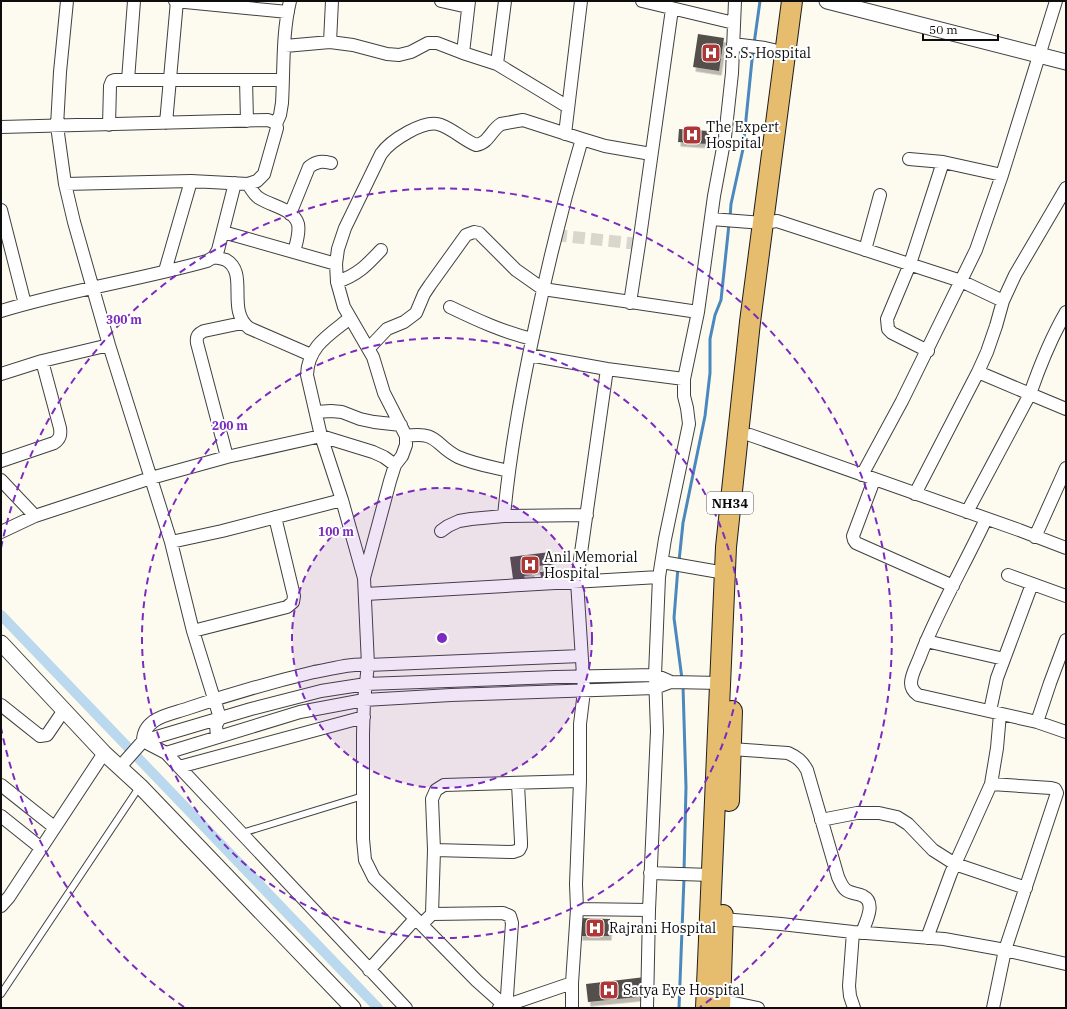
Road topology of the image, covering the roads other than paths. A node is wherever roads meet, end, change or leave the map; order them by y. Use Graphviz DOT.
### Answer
graph roads {
  1 [pos="67,1"];
  2 [pos="134,1"];
  3 [pos="177,1"];
  4 [pos="332,1"];
  5 [pos="441,1"];
  6 [pos="505,1"];
  7 [pos="581,1"];
  8 [pos="642,1"];
  9 [pos="735,1"];
  10 [pos="792,1"];
  11 [pos="805,1"];
  12 [pos="826,1"];
  13 [pos="1056,1"];
  14 [pos="469,4"];
  15 [pos="289,6"];
  16 [pos="872,6"];
  17 [pos="672,9"];
  18 [pos="734,23"];
  19 [pos="330,42"];
  20 [pos="733,44"];
  21 [pos="285,46"];
  22 [pos="463,53"];
  23 [pos="786,53"];
  24 [pos="1040,56"];
  25 [pos="1066,62"];
  26 [pos="497,64"];
  27 [pos="128,80"];
  28 [pos="171,80"];
  29 [pos="246,80"];
  30 [pos="283,80"];
  31 [pos="568,107"];
  32 [pos="247,121"];
  33 [pos="166,123"];
  34 [pos="276,124"];
  35 [pos="109,125"];
  36 [pos="57,126"];
  37 [pos="1,127"];
  38 [pos="565,134"];
  39 [pos="582,140"];
  40 [pos="651,154"];
  41 [pos="909,159"];
  42 [pos="943,162"];
  43 [pos="331,163"];
  44 [pos="1002,175"];
  45 [pos="191,182"];
  46 [pos="235,183"];
  47 [pos="65,184"];
  48 [pos="248,184"];
  49 [pos="1066,188"];
  50 [pos="880,195"];
  51 [pos="1,210"];
  52 [pos="290,214"];
  53 [pos="711,220"];
  54 [pos="770,222"];
  55 [pos="223,232"];
  56 [pos="381,250"];
  57 [pos="866,250"];
  58 [pos="294,252"];
  59 [pos="214,256"];
  60 [pos="336,264"];
  61 [pos="910,264"];
  62 [pos="165,271"];
  63 [pos="961,281"];
  64 [pos="337,282"];
  65 [pos="92,287"];
  66 [pos="543,289"];
  67 [pos="1003,301"];
  68 [pos="630,303"];
  69 [pos="25,304"];
  70 [pos="450,307"];
  71 [pos="1,311"];
  72 [pos="698,312"];
  73 [pos="1066,312"];
  74 [pos="350,318"];
  75 [pos="242,323"];
  76 [pos="532,339"];
  77 [pos="109,345"];
  78 [pos="368,348"];
  79 [pos="928,351"];
  80 [pos="311,355"];
  81 [pos="529,355"];
  82 [pos="42,361"];
  83 [pos="607,369"];
  84 [pos="978,372"];
  85 [pos="1,374"];
  86 [pos="684,379"];
  87 [pos="1030,394"];
  88 [pos="1066,409"];
  89 [pos="316,412"];
  90 [pos="401,425"];
  91 [pos="750,435"];
  92 [pos="321,436"];
  93 [pos="406,436"];
  94 [pos="227,457"];
  95 [pos="1,461"];
  96 [pos="395,466"];
  97 [pos="1066,468"];
  98 [pos="509,471"];
  99 [pos="862,475"];
  100 [pos="151,478"];
  101 [pos="1,480"];
  102 [pos="874,480"];
  103 [pos="915,494"];
  104 [pos="342,500"];
  105 [pos="967,512"];
  106 [pos="587,515"];
  107 [pos="34,516"];
  108 [pos="504,516"];
  109 [pos="275,517"];
  110 [pos="986,519"];
  111 [pos="441,531"];
  112 [pos="1,532"];
  113 [pos="1035,537"];
  114 [pos="171,542"];
  115 [pos="1066,548"];
  116 [pos="662,562"];
  117 [pos="725,573"];
  118 [pos="1008,575"];
  119 [pos="660,577"];
  120 [pos="364,578"];
  121 [pos="577,581"];
  122 [pos="1032,584"];
  123 [pos="953,586"];
  124 [pos="366,594"];
  125 [pos="1066,596"];
  126 [pos="193,631"];
  127 [pos="1066,640"];
  128 [pos="926,641"];
  129 [pos="1,643"];
  130 [pos="582,656"];
  131 [pos="1004,659"];
  132 [pos="368,665"];
  133 [pos="655,675"];
  134 [pos="583,676"];
  135 [pos="671,682"];
  136 [pos="711,682"];
  137 [pos="366,684"];
  138 [pos="655,688"];
  139 [pos="584,691"];
  140 [pos="214,699"];
  141 [pos="364,700"];
  142 [pos="1,706"];
  143 [pos="64,710"];
  144 [pos="995,712"];
  145 [pos="364,717"];
  146 [pos="220,718"];
  147 [pos="1038,722"];
  148 [pos="1066,732"];
  149 [pos="217,737"];
  150 [pos="141,743"];
  151 [pos="731,749"];
  152 [pos="104,753"];
  153 [pos="166,753"];
  154 [pos="123,764"];
  155 [pos="179,767"];
  156 [pos="580,780"];
  157 [pos="518,784"];
  158 [pos="991,784"];
  159 [pos="1,785"];
  160 [pos="140,786"];
  161 [pos="363,796"];
  162 [pos="1,816"];
  163 [pos="821,820"];
  164 [pos="54,827"];
  165 [pos="242,834"];
  166 [pos="41,848"];
  167 [pos="434,850"];
  168 [pos="955,864"];
  169 [pos="650,873"];
  170 [pos="695,874"];
  171 [pos="1026,888"];
  172 [pos="1,906"];
  173 [pos="577,909"];
  174 [pos="649,910"];
  175 [pos="432,914"];
  176 [pos="723,919"];
  177 [pos="418,921"];
  178 [pos="857,932"];
  179 [pos="927,938"];
  180 [pos="1005,950"];
  181 [pos="1066,964"];
  182 [pos="369,970"];
  183 [pos="572,983"];
  184 [pos="1,994"];
  185 [pos="715,1005"];
  186 [pos="502,1007"];
  187 [pos="353,1008"];
  188 [pos="406,1008"];
  189 [pos="572,1008"];
  190 [pos="647,1008"];
  191 [pos="758,1008"];
  192 [pos="854,1008"];
  193 [pos="993,1008"];
  1 -- 36 [label="street"];
  2 -- 27 [label="street"];
  3 -- 15 [label="street"];
  3 -- 28 [label="street"];
  4 -- 19 [label="street"];
  5 -- 14 [label="street"];
  6 -- 26 [label="street"];
  7 -- 31 [label="street"];
  8 -- 17 [label="street"];
  9 -- 18 [label="street"];
  10 -- 23 [label="highway, NH34"];
  11 -- 54 [label="highway, NH34"];
  12 -- 16 [label="street"];
  13 -- 24 [label="street"];
  14 -- 22 [label="street"];
  15 -- 21 [label="street"];
  16 -- 24 [label="street"];
  17 -- 18 [label="street"];
  17 -- 40 [label="street"];
  18 -- 20 [label="street"];
  19 -- 21 [label="street"];
  19 -- 22 [label="street"];
  20 -- 23 [label="street"];
  20 -- 53 [label="street"];
  21 -- 30 [label="street"];
  22 -- 26 [label="street"];
  23 -- 54 [label="highway, NH34"];
  24 -- 25 [label="street"];
  24 -- 44 [label="street"];
  26 -- 31 [label="street"];
  27 -- 28 [label="street"];
  27 -- 35 [label="street"];
  28 -- 29 [label="street"];
  28 -- 33 [label="street"];
  29 -- 30 [label="street"];
  29 -- 32 [label="street"];
  30 -- 34 [label="street"];
  31 -- 38 [label="street"];
  32 -- 33 [label="street"];
  32 -- 34 [label="street"];
  33 -- 35 [label="street"];
  34 -- 48 [label="street"];
  35 -- 36 [label="street"];
  36 -- 37 [label="street"];
  36 -- 47 [label="street"];
  38 -- 39 [label="street"];
  38 -- 60 [label="street"];
  39 -- 40 [label="street"];
  39 -- 66 [label="street"];
  40 -- 68 [label="street"];
  41 -- 42 [label="street"];
  42 -- 44 [label="street"];
  42 -- 61 [label="street"];
  43 -- 52 [label="street"];
  44 -- 63 [label="street"];
  45 -- 46 [label="street"];
  45 -- 47 [label="street"];
  45 -- 62 [label="street"];
  46 -- 48 [label="street"];
  46 -- 55 [label="street"];
  47 -- 65 [label="street"];
  48 -- 52 [label="street"];
  49 -- 67 [label="street"];
  50 -- 57 [label="street"];
  51 -- 69 [label="street"];
  52 -- 58 [label="street"];
  53 -- 54 [label="street"];
  53 -- 72 [label="street"];
  54 -- 57 [label="street"];
  54 -- 91 [label="highway, NH34"];
  54 -- 117 [label="highway, NH34"];
  55 -- 58 [label="street"];
  55 -- 59 [label="street"];
  56 -- 64 [label="street"];
  57 -- 61 [label="street"];
  58 -- 60 [label="street"];
  59 -- 62 [label="street"];
  59 -- 75 [label="street"];
  60 -- 64 [label="street"];
  61 -- 63 [label="street"];
  61 -- 79 [label="street"];
  62 -- 65 [label="street"];
  63 -- 67 [label="street"];
  63 -- 79 [label="street"];
  64 -- 74 [label="street"];
  65 -- 69 [label="street"];
  65 -- 77 [label="street"];
  66 -- 68 [label="street"];
  66 -- 76 [label="street"];
  66 -- 78 [label="street"];
  67 -- 84 [label="street"];
  68 -- 72 [label="street"];
  69 -- 71 [label="street"];
  70 -- 76 [label="street"];
  72 -- 86 [label="street"];
  73 -- 87 [label="street"];
  74 -- 78 [label="street"];
  74 -- 80 [label="street"];
  75 -- 80 [label="street"];
  75 -- 94 [label="street"];
  76 -- 81 [label="street"];
  77 -- 82 [label="street"];
  77 -- 100 [label="street"];
  78 -- 90 [label="street"];
  79 -- 99 [label="street"];
  80 -- 89 [label="street"];
  81 -- 83 [label="street"];
  81 -- 98 [label="street"];
  82 -- 85 [label="street"];
  82 -- 95 [label="street"];
  83 -- 86 [label="street"];
  83 -- 106 [label="street"];
  84 -- 87 [label="street"];
  84 -- 103 [label="street"];
  86 -- 116 [label="street"];
  87 -- 88 [label="street"];
  87 -- 105 [label="street"];
  89 -- 90 [label="street"];
  89 -- 92 [label="street"];
  90 -- 93 [label="street"];
  91 -- 99 [label="street"];
  91 -- 151 [label="highway, NH34"];
  92 -- 94 [label="street"];
  92 -- 96 [label="street"];
  92 -- 104 [label="street"];
  93 -- 96 [label="street"];
  93 -- 98 [label="street"];
  94 -- 100 [label="street"];
  96 -- 120 [label="street"];
  97 -- 113 [label="street"];
  98 -- 108 [label="street"];
  99 -- 102 [label="street"];
  100 -- 107 [label="street"];
  100 -- 114 [label="street"];
  101 -- 107 [label="street"];
  102 -- 103 [label="street"];
  102 -- 123 [label="street"];
  103 -- 105 [label="street"];
  104 -- 109 [label="street"];
  104 -- 120 [label="street"];
  105 -- 110 [label="street"];
  106 -- 108 [label="street"];
  106 -- 121 [label="street"];
  107 -- 112 [label="street"];
  108 -- 111 [label="street"];
  109 -- 114 [label="street"];
  109 -- 126 [label="street"];
  110 -- 113 [label="street"];
  110 -- 123 [label="street"];
  113 -- 115 [label="street"];
  114 -- 126 [label="street"];
  116 -- 117 [label="street"];
  116 -- 119 [label="street"];
  117 -- 136 [label="highway, NH34"];
  118 -- 122 [label="street"];
  119 -- 121 [label="street"];
  119 -- 133 [label="street"];
  120 -- 124 [label="street"];
  121 -- 124 [label="street"];
  121 -- 130 [label="street"];
  122 -- 125 [label="street"];
  122 -- 131 [label="street"];
  123 -- 128 [label="street"];
  124 -- 132 [label="street"];
  126 -- 140 [label="street"];
  127 -- 147 [label="street"];
  128 -- 131 [label="street"];
  128 -- 144 [label="street"];
  129 -- 143 [label="street"];
  130 -- 132 [label="street"];
  130 -- 134 [label="street"];
  131 -- 144 [label="street"];
  132 -- 137 [label="street"];
  132 -- 140 [label="street"];
  133 -- 134 [label="street"];
  133 -- 135 [label="street"];
  133 -- 138 [label="street"];
  134 -- 137 [label="street"];
  134 -- 139 [label="street"];
  135 -- 136 [label="street"];
  135 -- 138 [label="street"];
  136 -- 170 [label="highway, NH34"];
  137 -- 141 [label="street"];
  137 -- 146 [label="street"];
  138 -- 139 [label="street"];
  138 -- 169 [label="street"];
  139 -- 141 [label="street"];
  139 -- 156 [label="street"];
  140 -- 146 [label="street"];
  140 -- 150 [label="street"];
  141 -- 145 [label="street"];
  141 -- 149 [label="street"];
  142 -- 143 [label="street"];
  143 -- 152 [label="street"];
  144 -- 147 [label="street"];
  144 -- 158 [label="street"];
  145 -- 155 [label="street"];
  145 -- 161 [label="street"];
  146 -- 149 [label="street"];
  146 -- 150 [label="street"];
  147 -- 148 [label="street"];
  149 -- 153 [label="street"];
  150 -- 153 [label="street"];
  150 -- 154 [label="street"];
  151 -- 163 [label="street"];
  151 -- 176 [label="highway, NH34"];
  152 -- 154 [label="street"];
  152 -- 164 [label="street"];
  153 -- 155 [label="street"];
  154 -- 160 [label="street"];
  155 -- 165 [label="street"];
  156 -- 157 [label="street"];
  156 -- 173 [label="street"];
  157 -- 167 [label="street"];
  157 -- 167 [label="street"];
  158 -- 168 [label="street"];
  158 -- 171 [label="street"];
  159 -- 164 [label="street"];
  160 -- 184 [label="lane"];
  160 -- 187 [label="street"];
  161 -- 165 [label="lane"];
  161 -- 177 [label="street"];
  162 -- 166 [label="street"];
  163 -- 168 [label="street"];
  163 -- 178 [label="street"];
  164 -- 166 [label="street"];
  165 -- 182 [label="street"];
  166 -- 172 [label="street"];
  167 -- 175 [label="street"];
  168 -- 171 [label="street"];
  168 -- 179 [label="street"];
  169 -- 170 [label="street"];
  169 -- 174 [label="street"];
  170 -- 185 [label="highway, NH34"];
  171 -- 180 [label="street"];
  173 -- 174 [label="street"];
  173 -- 183 [label="street"];
  174 -- 190 [label="street"];
  175 -- 177 [label="street"];
  175 -- 186 [label="street"];
  176 -- 178 [label="street"];
  176 -- 185 [label="highway, NH34"];
  177 -- 182 [label="street"];
  177 -- 186 [label="street"];
  178 -- 179 [label="street"];
  178 -- 192 [label="street"];
  179 -- 180 [label="street"];
  180 -- 181 [label="street"];
  180 -- 193 [label="street"];
  182 -- 188 [label="street"];
  183 -- 186 [label="street"];
  183 -- 189 [label="street"];
  185 -- 191 [label="street"];
}
